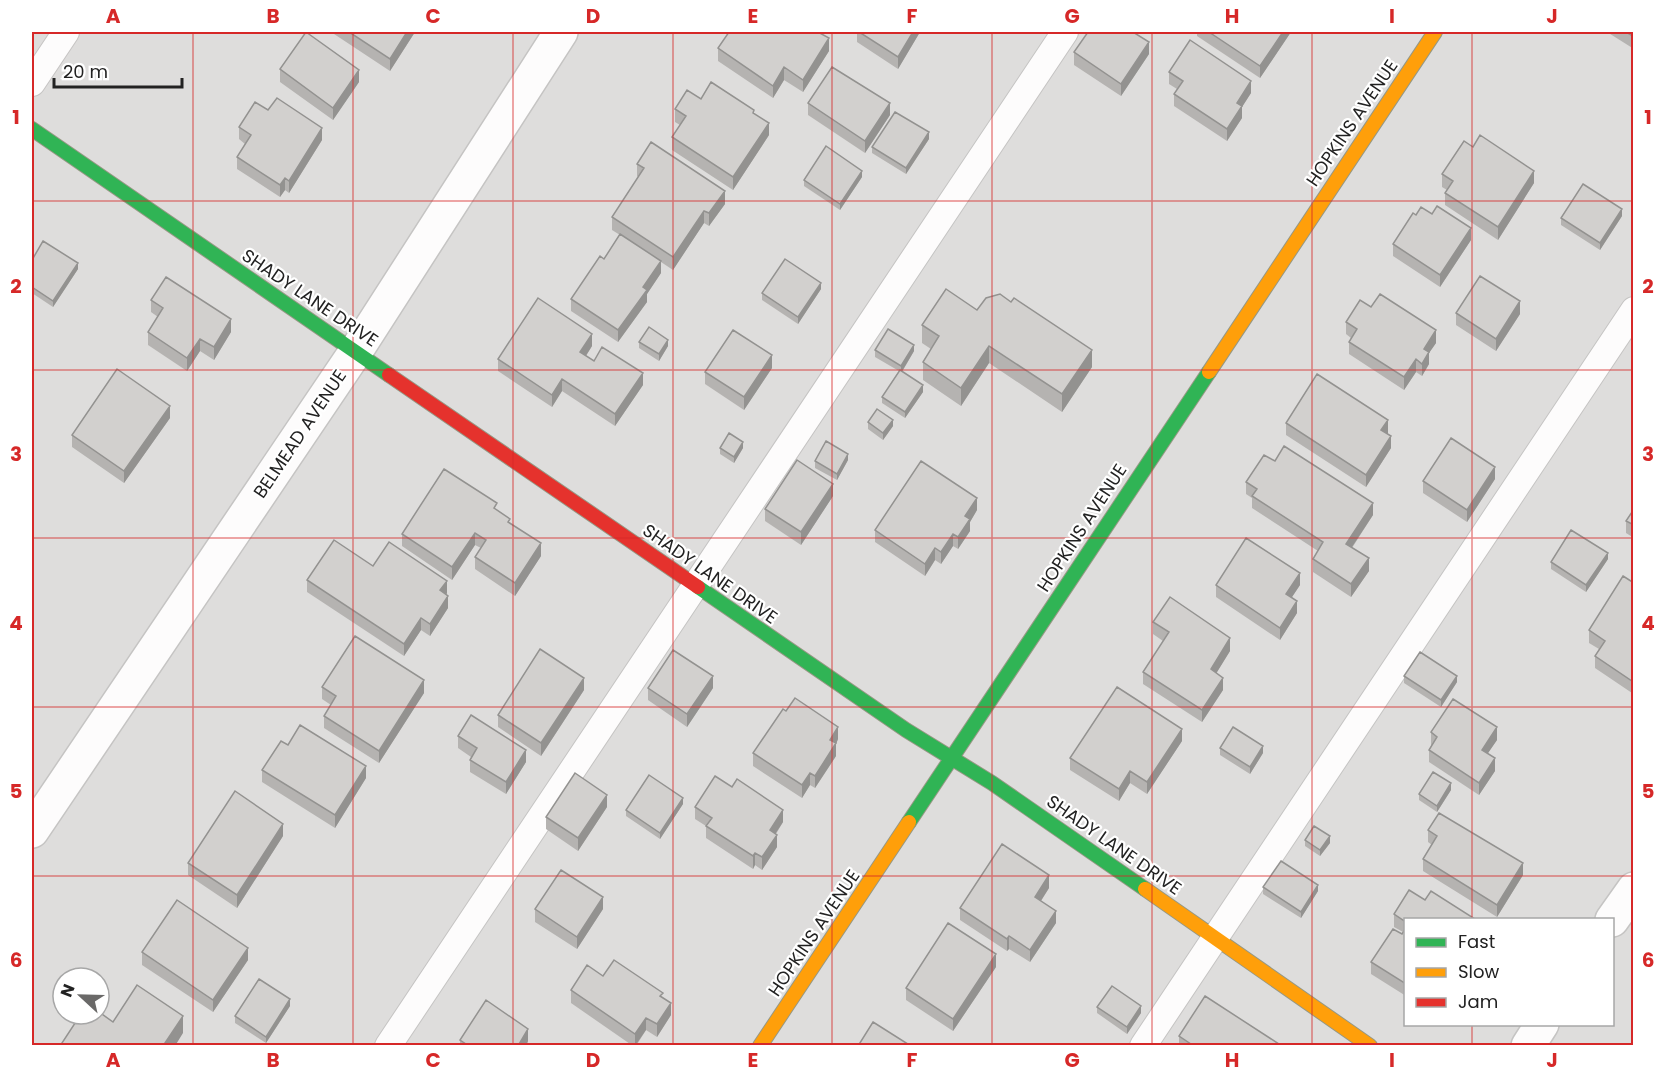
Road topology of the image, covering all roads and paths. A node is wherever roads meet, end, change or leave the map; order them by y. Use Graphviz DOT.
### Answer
graph roads {
  1 [pos="66,32"];
  2 [pos="561,32"];
  3 [pos="1065,32"];
  4 [pos="1436,32"];
  5 [pos="32,83"];
  6 [pos="32,129"];
  7 [pos="1634,310"];
  8 [pos="356,351"];
  9 [pos="694,585"];
  10 [pos="952,758"];
  11 [pos="32,831"];
  12 [pos="1634,889"];
  13 [pos="1613,918"];
  14 [pos="1215,937"];
  15 [pos="1541,1026"];
  16 [pos="388,1046"];
  17 [pos="760,1046"];
  18 [pos="1143,1046"];
  19 [pos="1370,1046"];
  20 [pos="1528,1046"];
  1 -- 5 [label="lane"];
  2 -- 8 [label="street, BELMEAD AVENUE"];
  3 -- 9 [label="lane"];
  4 -- 10 [label="street, HOPKINS AVENUE"];
  6 -- 8 [label="street, SHADY LANE DRIVE"];
  7 -- 14 [label="lane"];
  8 -- 9 [label="street, SHADY LANE DRIVE"];
  8 -- 11 [label="street, BELMEAD AVENUE"];
  9 -- 10 [label="street, SHADY LANE DRIVE"];
  9 -- 16 [label="lane"];
  10 -- 14 [label="street, SHADY LANE DRIVE"];
  10 -- 17 [label="street, HOPKINS AVENUE"];
  12 -- 13 [label="street"];
  14 -- 18 [label="lane"];
  14 -- 19 [label="street, SHADY LANE DRIVE"];
  15 -- 20 [label="street"];
}
